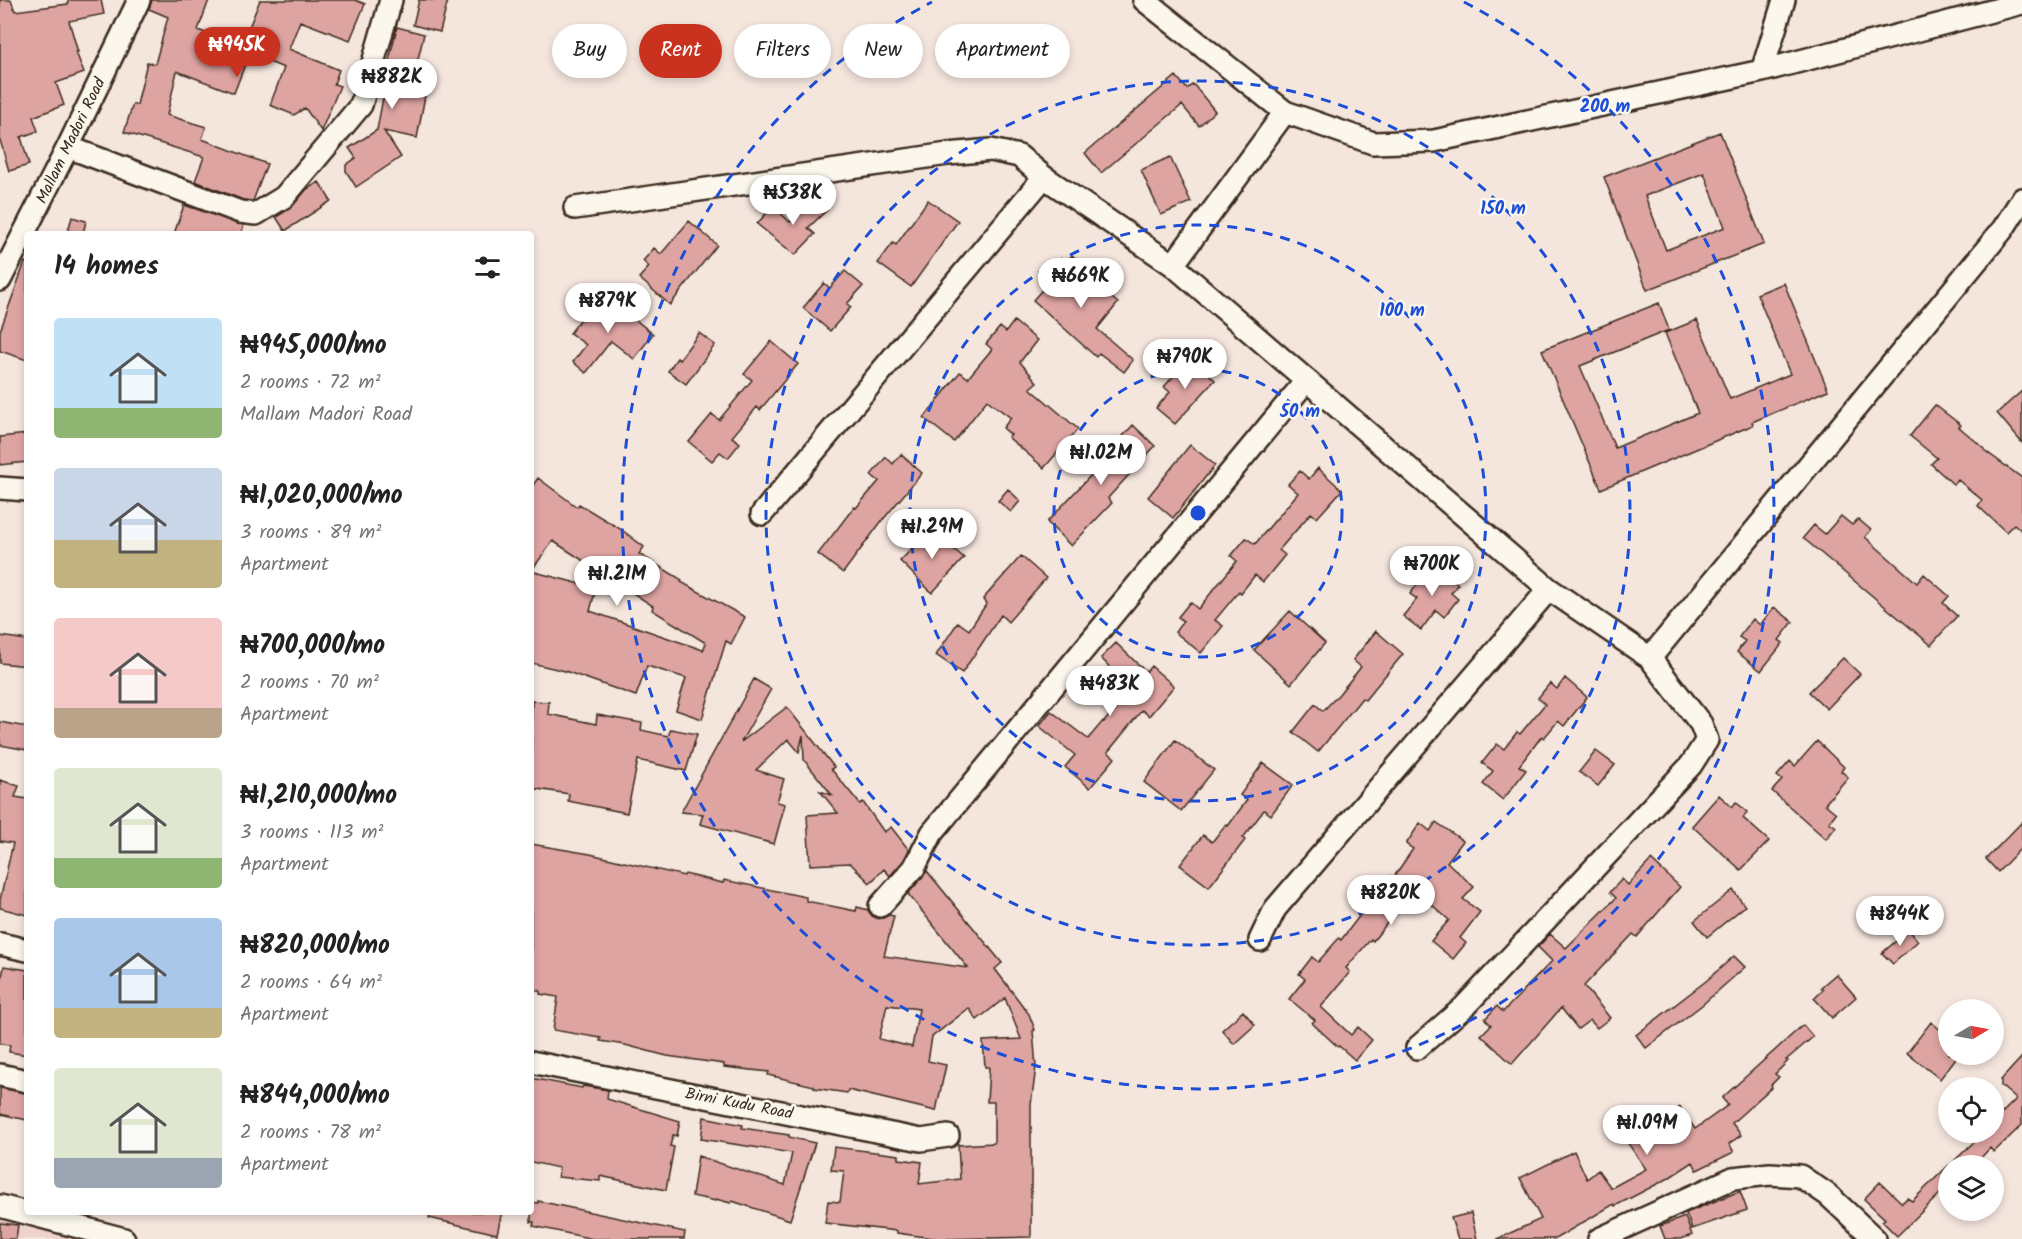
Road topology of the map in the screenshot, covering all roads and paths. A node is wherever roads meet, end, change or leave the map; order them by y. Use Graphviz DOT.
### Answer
graph roads {
  1 [pos="139,0"];
  2 [pos="391,0"];
  3 [pos="1144,0"];
  4 [pos="1784,0"];
  5 [pos="2022,3"];
  6 [pos="1762,71"];
  7 [pos="1285,112"];
  8 [pos="68,147"];
  9 [pos="1044,177"];
  10 [pos="2022,199"];
  11 [pos="575,208"];
  12 [pos="25,231"];
  13 [pos="24,233"];
  14 [pos="1173,265"];
  15 [pos="0,280"];
  16 [pos="1306,381"];
  17 [pos="0,488"];
  18 [pos="24,489"];
  19 [pos="762,514"];
  20 [pos="1549,589"];
  21 [pos="1650,658"];
  22 [pos="880,906"];
  23 [pos="1260,940"];
  24 [pos="0,944"];
  25 [pos="24,949"];
  26 [pos="1417,1048"];
  27 [pos="534,1063"];
  28 [pos="0,1075"];
  29 [pos="24,1080"];
  30 [pos="948,1136"];
  31 [pos="0,1206"];
  32 [pos="24,1212"];
  33 [pos="34,1215"];
  34 [pos="124,1239"];
  35 [pos="1599,1239"];
  36 [pos="1875,1239"];
  1 -- 8 [label="street, Mallam Madori Road"];
  2 -- 8 [label="street"];
  3 -- 7 [label="street"];
  4 -- 6 [label="street"];
  5 -- 6 [label="street"];
  6 -- 7 [label="street"];
  7 -- 14 [label="street"];
  8 -- 12 [label="street, Mallam Madori Road"];
  9 -- 11 [label="street"];
  9 -- 14 [label="street"];
  9 -- 19 [label="street"];
  10 -- 21 [label="street"];
  13 -- 15 [label="street, Mallam Madori Road"];
  14 -- 16 [label="street"];
  16 -- 20 [label="street"];
  16 -- 22 [label="street"];
  17 -- 18 [label="street"];
  20 -- 21 [label="street"];
  20 -- 23 [label="street"];
  21 -- 26 [label="street"];
  24 -- 25 [label="street"];
  27 -- 30 [label="street, Birni Kudu Road"];
  28 -- 29 [label="street"];
  31 -- 32 [label="street"];
  33 -- 34 [label="street"];
  35 -- 36 [label="street"];
}
